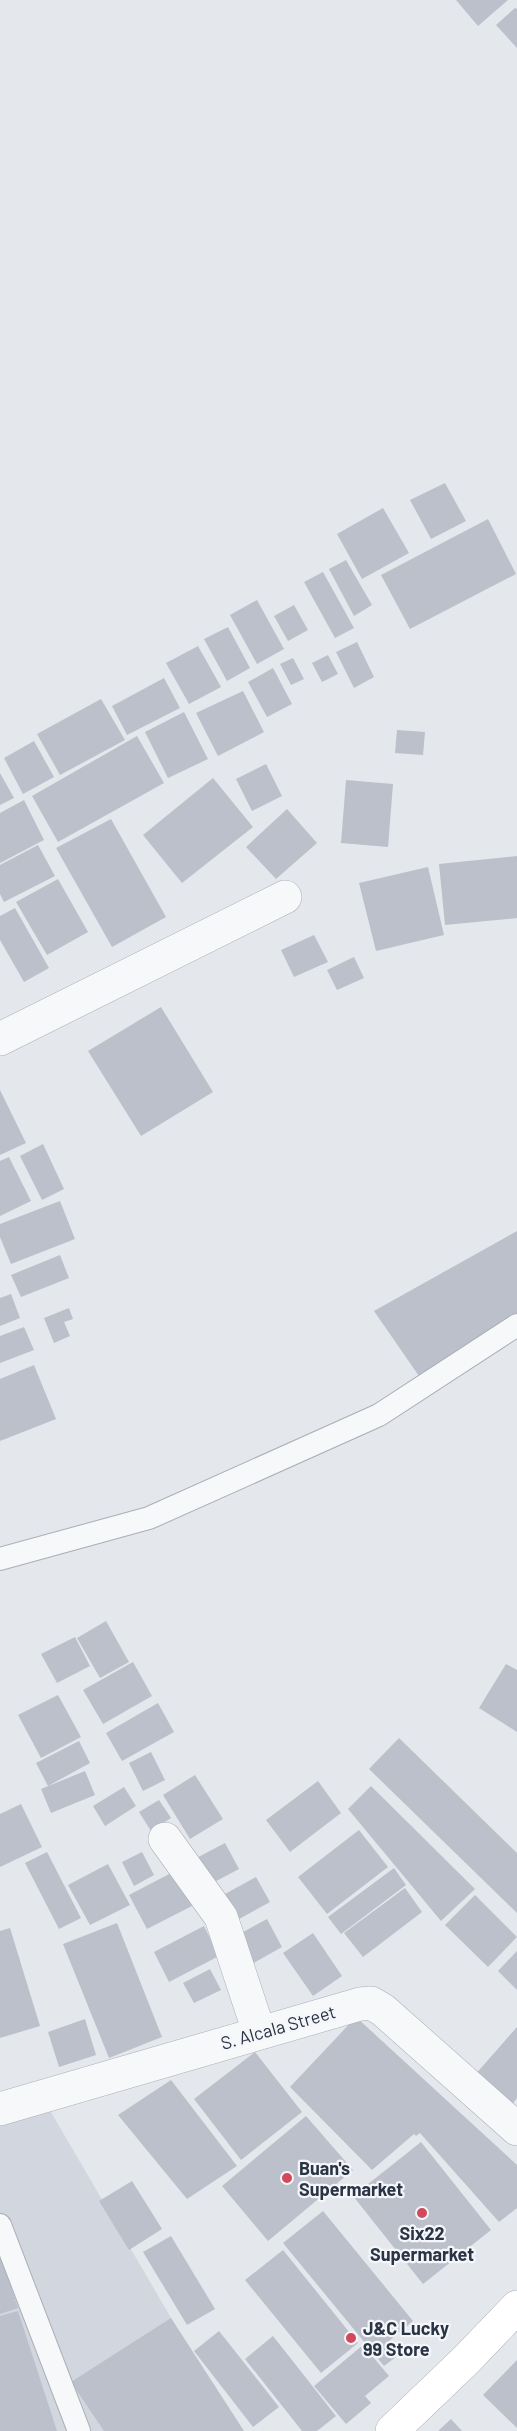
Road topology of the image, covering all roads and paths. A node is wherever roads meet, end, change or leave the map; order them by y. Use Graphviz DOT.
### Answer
graph roads {
  1 [pos="285,897"];
  2 [pos="0,1039"];
  3 [pos="517,1325"];
  4 [pos="0,1559"];
  5 [pos="165,1839"];
  6 [pos="259,2032"];
  7 [pos="0,2109"];
  8 [pos="517,2129"];
  9 [pos="0,2225"];
  10 [pos="517,2307"];
  11 [pos="79,2431"];
  12 [pos="392,2431"];
  1 -- 2 [label="street"];
  3 -- 4 [label="lane"];
  5 -- 6 [label="street"];
  6 -- 7 [label="street, S. Alcala Street"];
  6 -- 8 [label="street, S. Alcala Street"];
  9 -- 11 [label="lane"];
  10 -- 12 [label="main road"];
}
